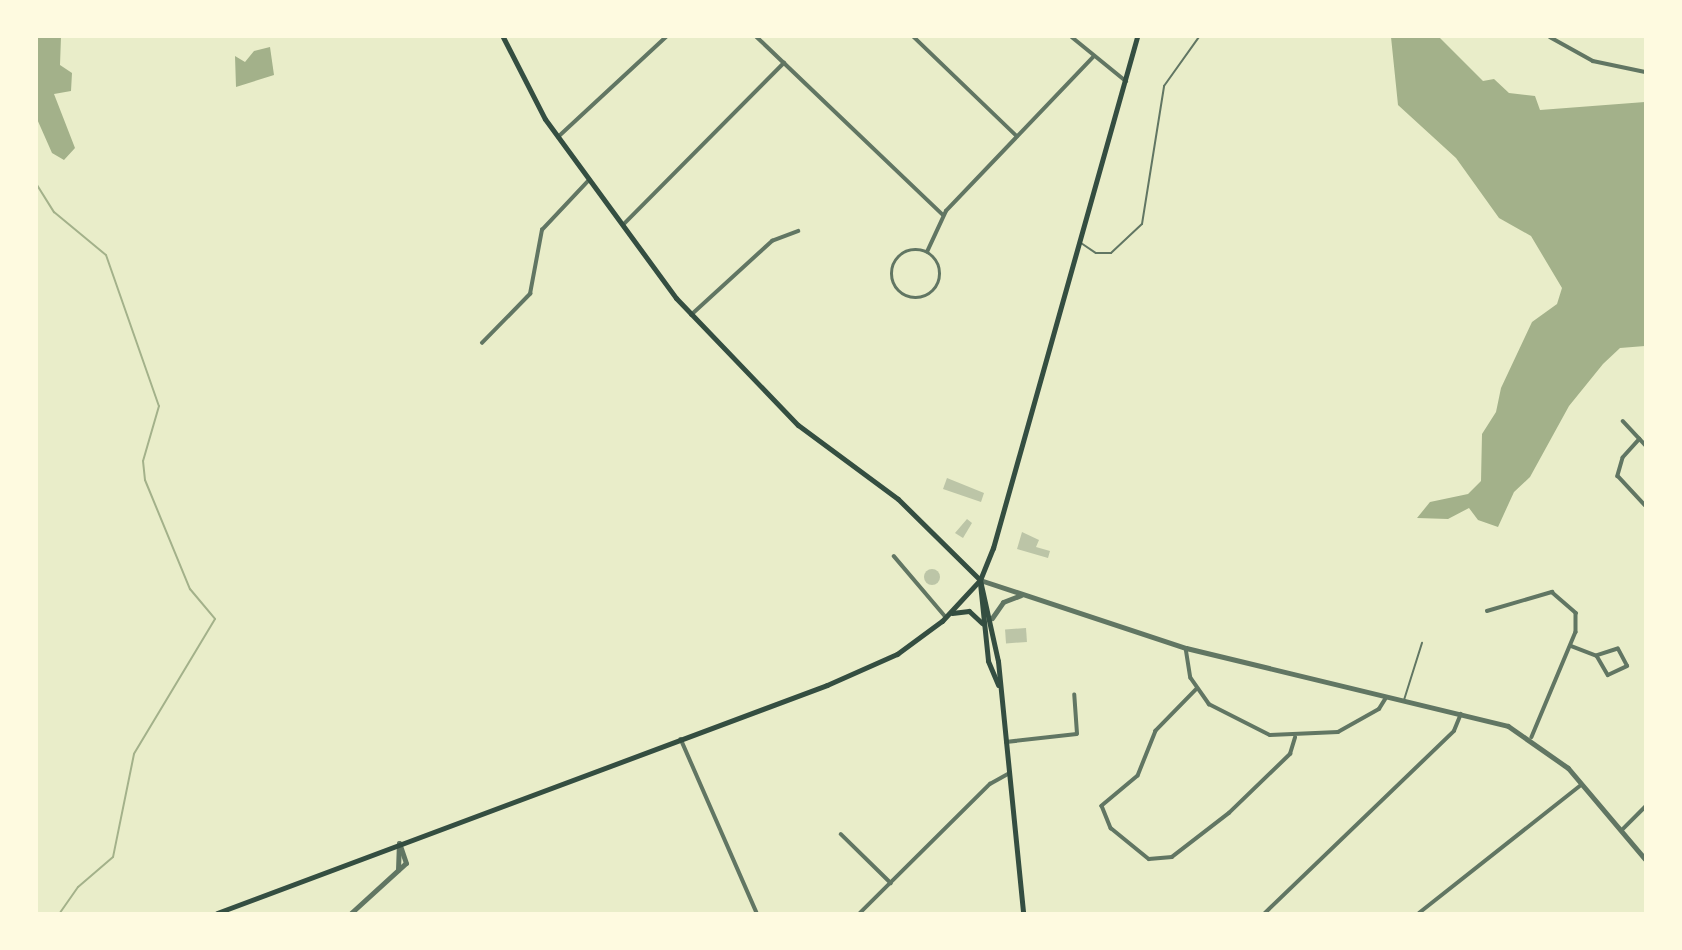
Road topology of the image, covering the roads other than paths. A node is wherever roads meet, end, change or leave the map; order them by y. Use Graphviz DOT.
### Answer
graph roads {
  1 [pos="503,37"];
  2 [pos="666,37"];
  3 [pos="757,37"];
  4 [pos="914,37"];
  5 [pos="1072,37"];
  6 [pos="1137,37"];
  7 [pos="1199,37"];
  8 [pos="1550,37"];
  9 [pos="1093,57"];
  10 [pos="784,63"];
  11 [pos="1645,72"];
  12 [pos="1126,81"];
  13 [pos="1017,136"];
  14 [pos="558,137"];
  15 [pos="591,178"];
  16 [pos="943,215"];
  17 [pos="624,224"];
  18 [pos="798,231"];
  19 [pos="1081,242"];
  20 [pos="927,252"];
  21 [pos="691,315"];
  22 [pos="482,343"];
  23 [pos="1623,421"];
  24 [pos="1640,439"];
  25 [pos="1645,445"];
  26 [pos="1645,505"];
  27 [pos="894,556"];
  28 [pos="980,580"];
  29 [pos="1024,595"];
  30 [pos="1487,611"];
  31 [pos="948,616"];
  32 [pos="992,618"];
  33 [pos="983,625"];
  34 [pos="1422,643"];
  35 [pos="1571,646"];
  36 [pos="1186,648"];
  37 [pos="1597,656"];
  38 [pos="998,685"];
  39 [pos="1197,689"];
  40 [pos="1074,695"];
  41 [pos="1386,698"];
  42 [pos="1404,701"];
  43 [pos="1461,712"];
  44 [pos="1532,737"];
  45 [pos="1294,738"];
  46 [pos="681,739"];
  47 [pos="1006,742"];
  48 [pos="1009,774"];
  49 [pos="1583,783"];
  50 [pos="1645,807"];
  51 [pos="1622,830"];
  52 [pos="841,834"];
  53 [pos="399,843"];
  54 [pos="1645,859"];
  55 [pos="891,883"];
  56 [pos="217,913"];
  57 [pos="351,913"];
  58 [pos="757,913"];
  59 [pos="860,913"];
  60 [pos="1023,913"];
  61 [pos="1265,913"];
  62 [pos="1419,913"];
  1 -- 14 [label="main road"];
  2 -- 14 [label="street"];
  3 -- 10 [label="street"];
  4 -- 13 [label="street"];
  5 -- 9 [label="street"];
  6 -- 12 [label="main road"];
  7 -- 19 [label="lane"];
  8 -- 11 [label="street"];
  9 -- 12 [label="street"];
  9 -- 13 [label="street"];
  10 -- 16 [label="street"];
  10 -- 17 [label="street"];
  12 -- 19 [label="main road"];
  13 -- 16 [label="street"];
  14 -- 15 [label="main road"];
  15 -- 17 [label="main road"];
  15 -- 22 [label="street"];
  16 -- 20 [label="street"];
  17 -- 21 [label="main road"];
  18 -- 21 [label="street"];
  19 -- 28 [label="main road"];
  20 -- 20 [label="street"];
  21 -- 28 [label="main road"];
  23 -- 24 [label="street"];
  24 -- 25 [label="street"];
  24 -- 26 [label="street"];
  27 -- 31 [label="street"];
  28 -- 29 [label="street"];
  28 -- 31 [label="main road"];
  28 -- 32 [label="main road"];
  28 -- 33 [label="main road"];
  29 -- 32 [label="street"];
  29 -- 36 [label="street"];
  30 -- 35 [label="street"];
  31 -- 33 [label="main road"];
  31 -- 46 [label="main road"];
  32 -- 38 [label="main road"];
  33 -- 38 [label="main road"];
  34 -- 42 [label="lane"];
  35 -- 37 [label="street"];
  35 -- 44 [label="street"];
  36 -- 39 [label="street"];
  36 -- 41 [label="street"];
  37 -- 37 [label="street"];
  38 -- 47 [label="main road"];
  39 -- 45 [label="street"];
  39 -- 45 [label="street"];
  40 -- 47 [label="street"];
  41 -- 42 [label="street"];
  41 -- 45 [label="street"];
  42 -- 43 [label="street"];
  43 -- 44 [label="street"];
  43 -- 61 [label="street"];
  44 -- 49 [label="street"];
  46 -- 53 [label="main road"];
  46 -- 58 [label="street"];
  47 -- 48 [label="main road"];
  48 -- 55 [label="street"];
  48 -- 60 [label="main road"];
  49 -- 51 [label="street"];
  49 -- 62 [label="street"];
  50 -- 51 [label="street"];
  51 -- 54 [label="street"];
  52 -- 55 [label="street"];
  53 -- 56 [label="main road"];
  53 -- 57 [label="street"];
  55 -- 59 [label="street"];
}
